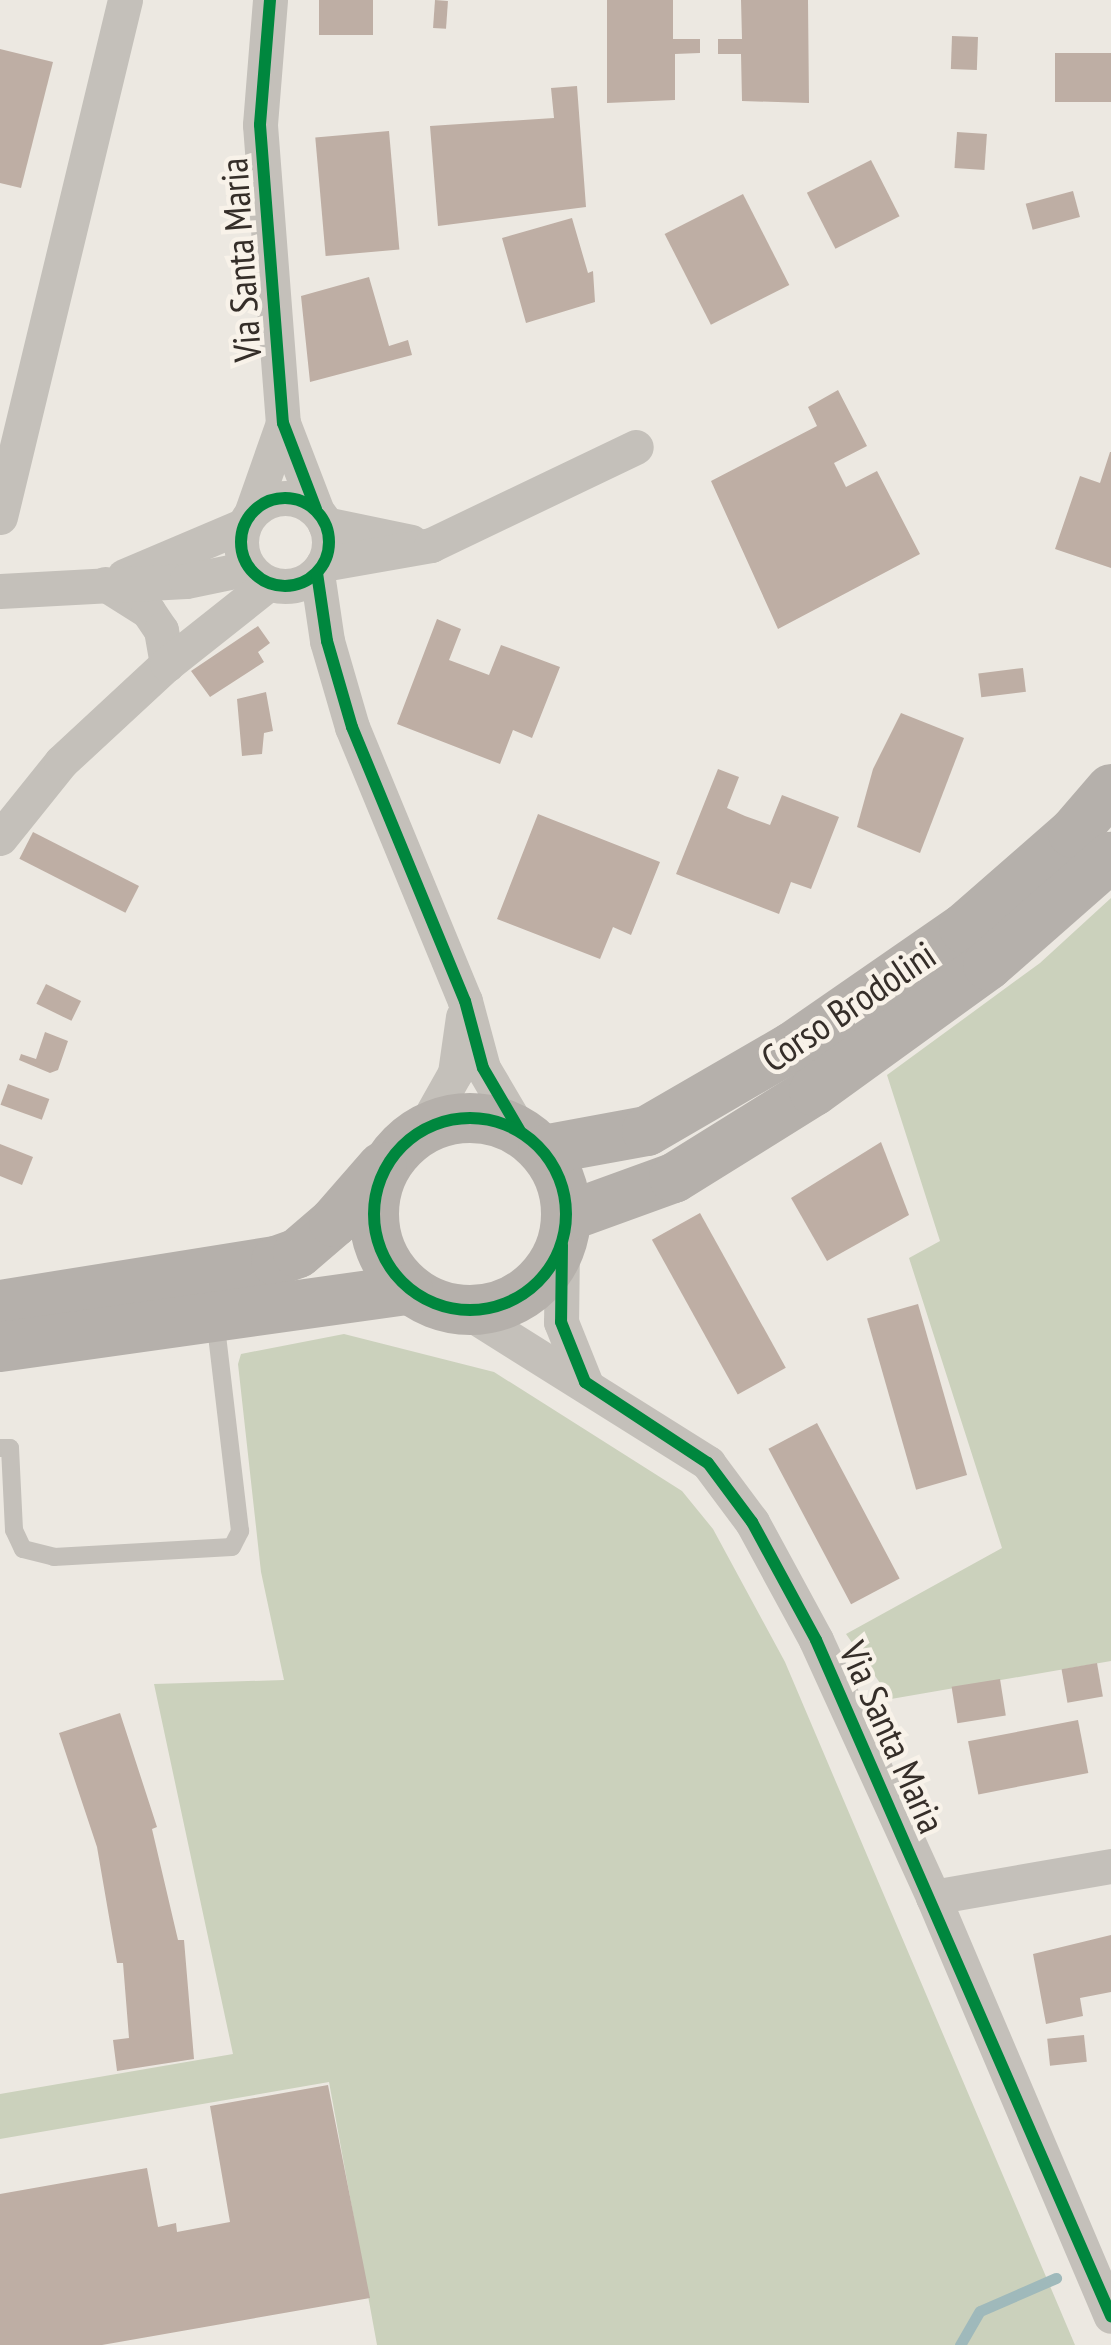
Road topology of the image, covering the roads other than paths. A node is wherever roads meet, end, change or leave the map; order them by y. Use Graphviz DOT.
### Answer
graph roads {
  1 [pos="125,0"];
  2 [pos="270,0"];
  3 [pos="283,422"];
  4 [pos="636,446"];
  5 [pos="320,516"];
  6 [pos="0,517"];
  7 [pos="247,518"];
  8 [pos="432,544"];
  9 [pos="283,575"];
  10 [pos="104,584"];
  11 [pos="0,591"];
  12 [pos="167,664"];
  13 [pos="1111,790"];
  14 [pos="0,838"];
  15 [pos="1111,857"];
  16 [pos="465,1001"];
  17 [pos="532,1140"];
  18 [pos="406,1143"];
  19 [pos="564,1231"];
  20 [pos="408,1290"];
  21 [pos="0,1305"];
  22 [pos="466,1311"];
  23 [pos="215,1318"];
  24 [pos="0,1347"];
  25 [pos="585,1382"];
  26 [pos="0,1448"];
  27 [pos="1111,1866"];
  28 [pos="932,1897"];
  29 [pos="1111,2316"];
  1 -- 6 [label="street"];
  2 -- 3 [label="street, Via Santa Maria"];
  3 -- 5 [label="street, Via Santa Maria"];
  3 -- 7 [label="street, Via Santa Maria"];
  4 -- 8 [label="street"];
  5 -- 7 [label="street"];
  5 -- 8 [label="street"];
  5 -- 9 [label="street"];
  7 -- 9 [label="street"];
  7 -- 10 [label="street"];
  8 -- 9 [label="street"];
  9 -- 10 [label="street"];
  9 -- 12 [label="street"];
  9 -- 16 [label="street"];
  10 -- 11 [label="street"];
  10 -- 12 [label="street"];
  12 -- 14 [label="street"];
  13 -- 17 [label="main road, Corso Brodolini"];
  15 -- 19 [label="main road, Corso Brodolini"];
  16 -- 17 [label="street"];
  16 -- 18 [label="street"];
  17 -- 18 [label="main road, Corso Brodolini"];
  17 -- 19 [label="main road"];
  18 -- 20 [label="main road"];
  18 -- 21 [label="main road"];
  19 -- 22 [label="main road"];
  19 -- 25 [label="street"];
  20 -- 22 [label="main road"];
  20 -- 23 [label="main road"];
  22 -- 25 [label="street, Via Santa Maria"];
  23 -- 24 [label="main road"];
  23 -- 26 [label="lane"];
  25 -- 28 [label="street, Via Santa Maria"];
  27 -- 28 [label="street"];
  28 -- 29 [label="street, Via Santa Maria"];
}
